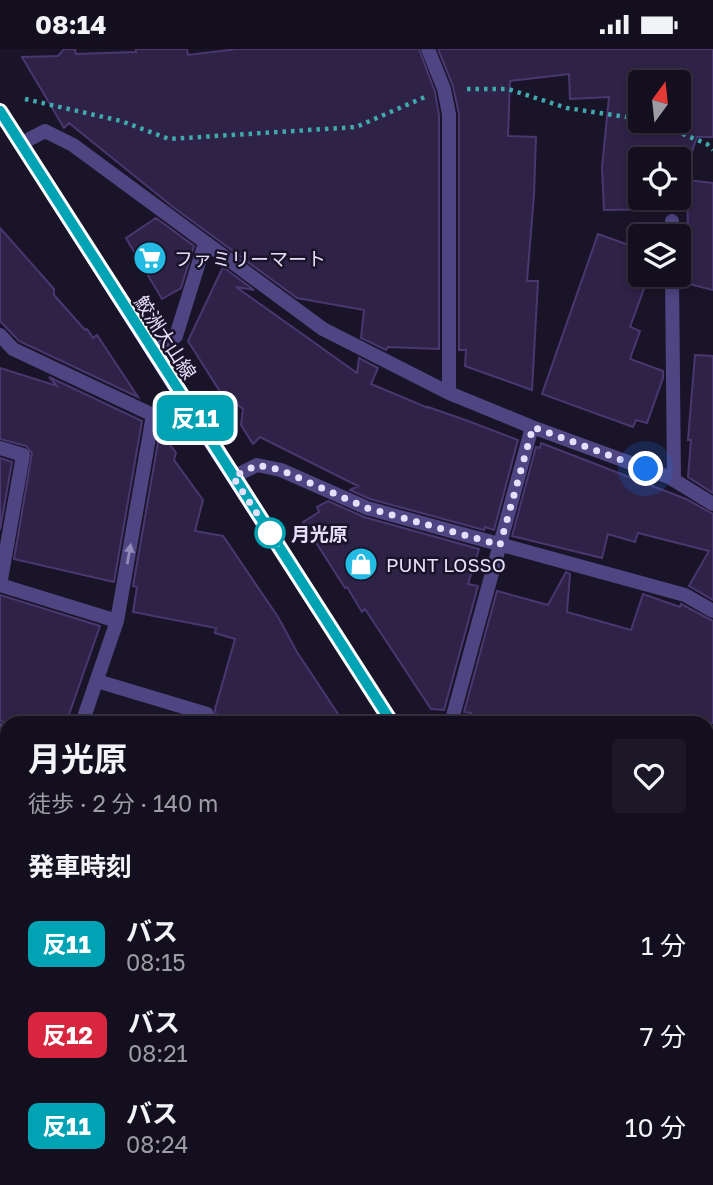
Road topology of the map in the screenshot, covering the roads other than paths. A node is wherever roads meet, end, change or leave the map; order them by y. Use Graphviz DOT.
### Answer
graph roads {
  1 [pos="428,49"];
  2 [pos="0,111"];
  3 [pos="20,144"];
  4 [pos="205,243"];
  5 [pos="673,287"];
  6 [pos="0,335"];
  7 [pos="153,353"];
  8 [pos="449,393"];
  9 [pos="182,398"];
  10 [pos="153,415"];
  11 [pos="533,427"];
  12 [pos="0,448"];
  13 [pos="233,477"];
  14 [pos="674,480"];
  15 [pos="713,505"];
  16 [pos="500,545"];
  17 [pos="0,585"];
  18 [pos="713,611"];
  19 [pos="117,621"];
  20 [pos="97,681"];
  21 [pos="207,714"];
  22 [pos="84,716"];
  23 [pos="388,716"];
  24 [pos="453,716"];
  1 -- 8 [label="street"];
  2 -- 3 [label="main road, 鮫洲大山線"];
  3 -- 4 [label="street"];
  3 -- 7 [label="main road, 鮫洲大山線"];
  4 -- 7 [label="street"];
  4 -- 8 [label="street"];
  5 -- 14 [label="street"];
  6 -- 10 [label="street"];
  7 -- 9 [label="main road, 鮫洲大山線"];
  8 -- 11 [label="street"];
  9 -- 10 [label="street"];
  9 -- 13 [label="main road, 鮫洲大山線"];
  19 -- 10 [label="street, one-way"];
  11 -- 14 [label="street"];
  11 -- 16 [label="street"];
  12 -- 17 [label="street"];
  13 -- 16 [label="street"];
  13 -- 23 [label="main road, 鮫洲大山線"];
  14 -- 15 [label="street"];
  16 -- 18 [label="street"];
  16 -- 24 [label="street"];
  17 -- 19 [label="street"];
  19 -- 20 [label="street"];
  20 -- 21 [label="street"];
  20 -- 22 [label="street"];
}
